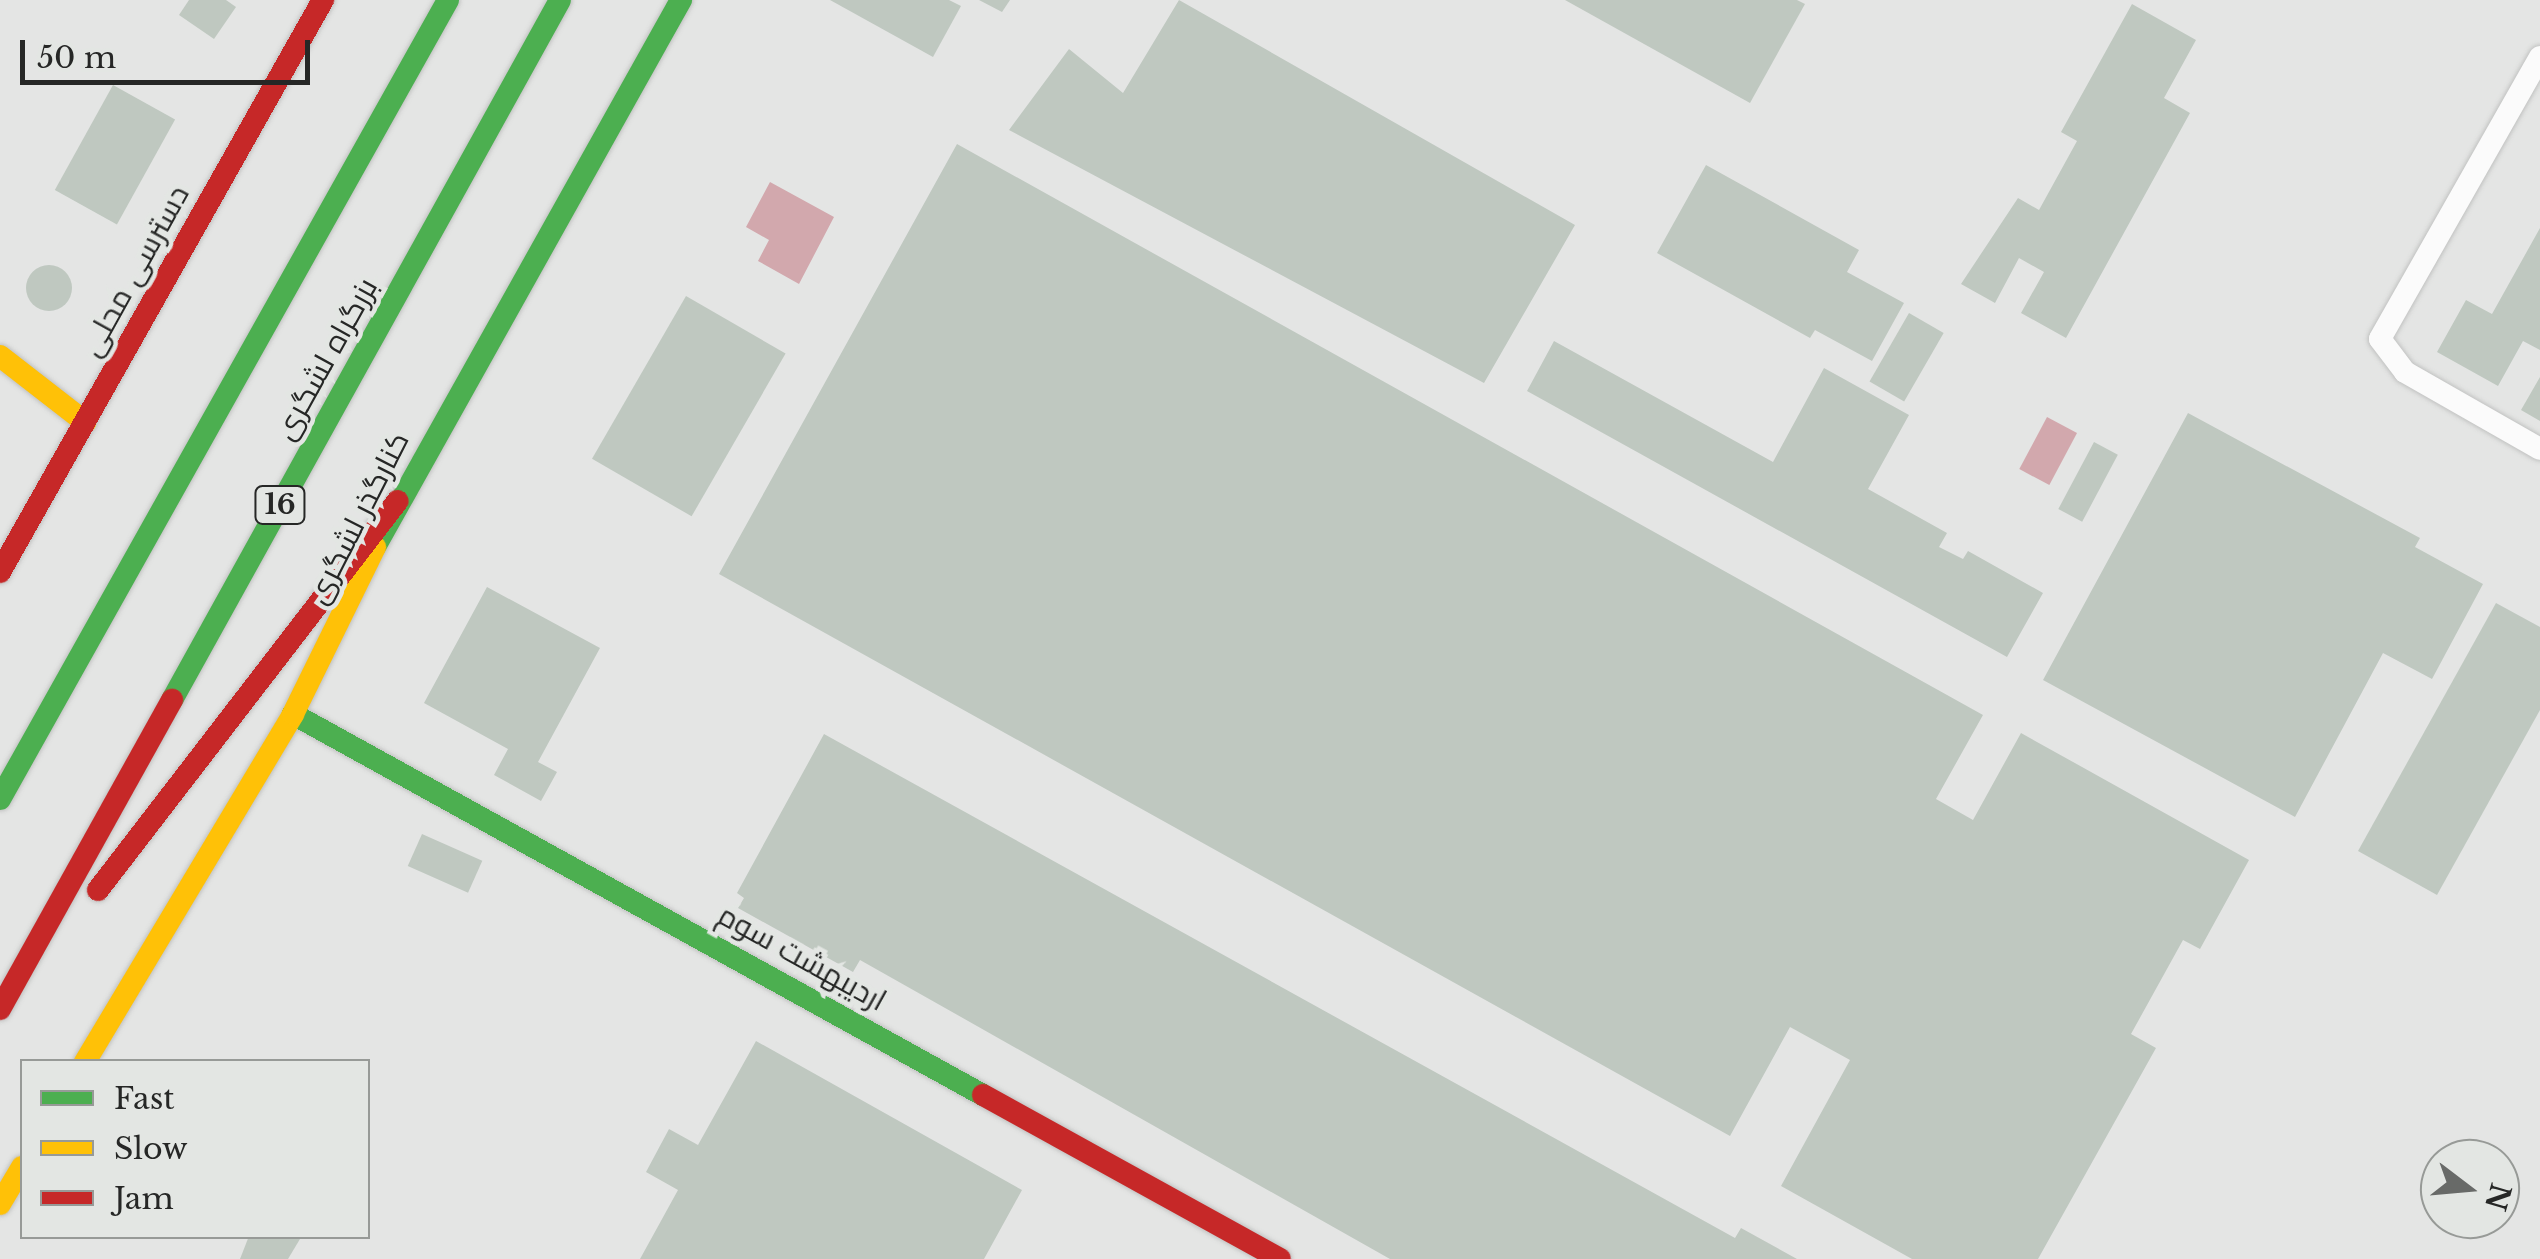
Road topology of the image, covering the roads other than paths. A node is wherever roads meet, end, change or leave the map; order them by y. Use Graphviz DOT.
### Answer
graph roads {
  1 [pos="323,0"];
  2 [pos="430,0"];
  3 [pos="448,0"];
  4 [pos="560,0"];
  5 [pos="681,0"];
  6 [pos="2540,57"];
  7 [pos="374,132"];
  8 [pos="0,356"];
  9 [pos="85,422"];
  10 [pos="2540,449"];
  11 [pos="398,500"];
  12 [pos="0,572"];
  13 [pos="292,714"];
  14 [pos="0,799"];
  15 [pos="0,1009"];
  16 [pos="0,1026"];
  17 [pos="87,1059"];
  18 [pos="20,1169"];
  19 [pos="0,1204"];
  20 [pos="1280,1259"];
  1 -- 9 [label="main road, دسترسی محلی"];
  2 -- 7 [label="main road"];
  3 -- 7 [label="main road"];
  4 -- 15 [label="main road, بزرگراه لشگری / 16"];
  5 -- 11 [label="main road, کنارگذر لشگری"];
  6 -- 10 [label="lane"];
  7 -- 14 [label="main road"];
  8 -- 9 [label="main road"];
  9 -- 12 [label="main road, دسترسی محلی"];
  11 -- 13 [label="main road, کنارگذر لشگری"];
  11 -- 16 [label="main road"];
  13 -- 17 [label="main road, کنارگذر لشگری"];
  13 -- 20 [label="main road, اردیبهشت سوم"];
  18 -- 19 [label="main road"];
}
